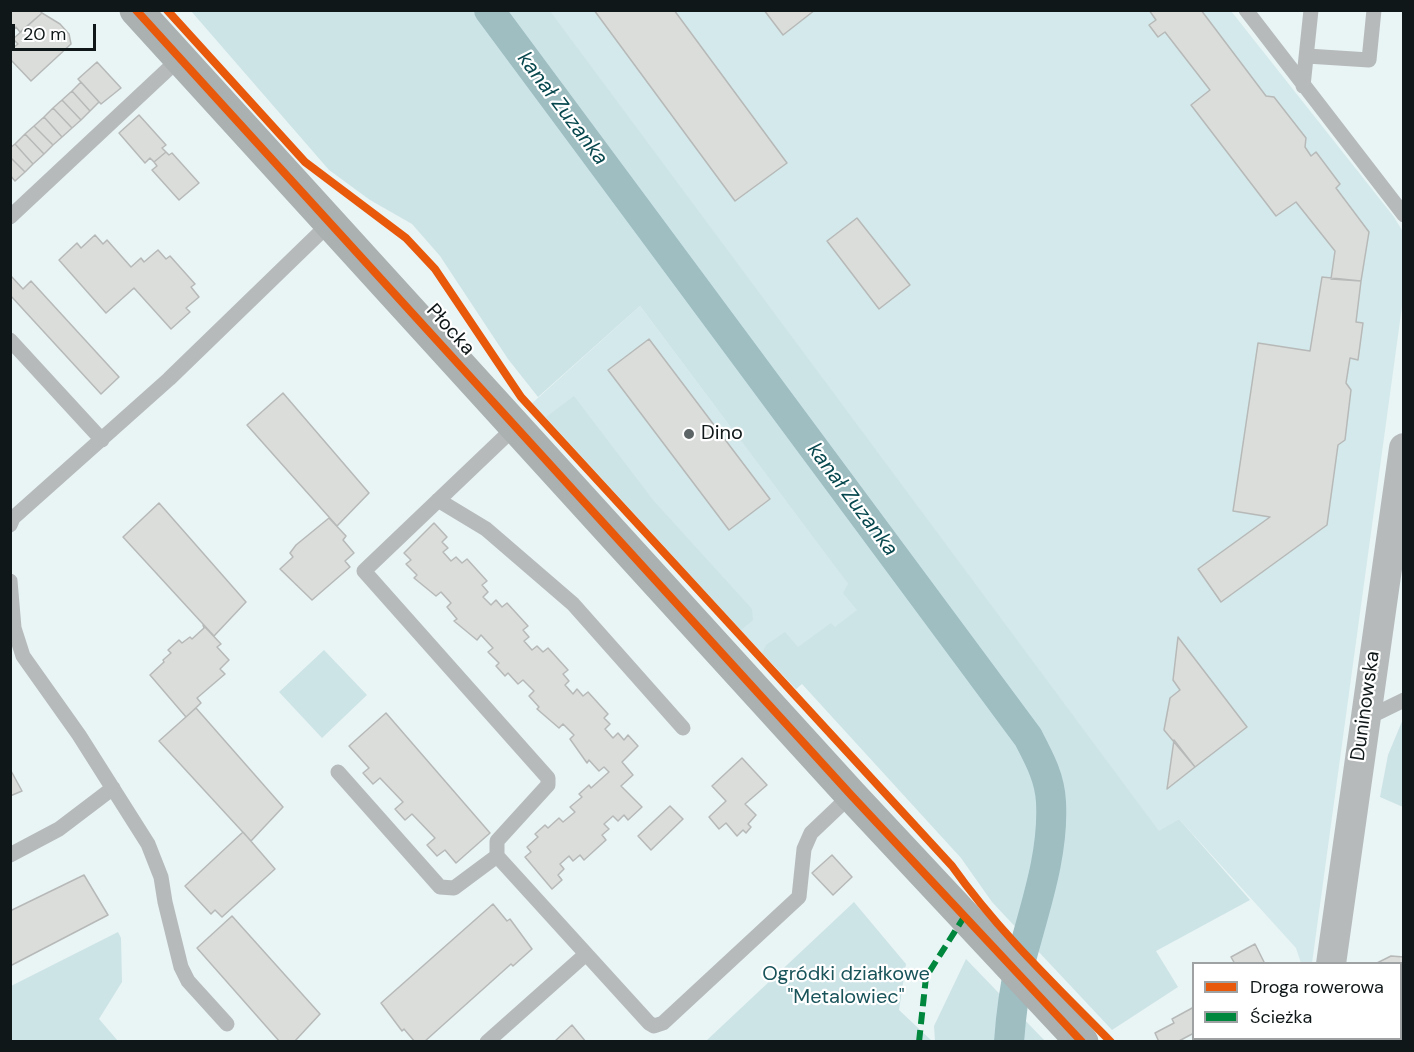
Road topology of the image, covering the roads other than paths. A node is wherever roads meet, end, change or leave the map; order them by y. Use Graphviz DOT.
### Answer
graph roads {
  1 [pos="136,10"];
  2 [pos="1246,10"];
  3 [pos="1311,10"];
  4 [pos="1374,10"];
  5 [pos="1307,56"];
  6 [pos="180,58"];
  7 [pos="1304,86"];
  8 [pos="1404,215"];
  9 [pos="10,217"];
  10 [pos="331,222"];
  11 [pos="10,340"];
  12 [pos="515,428"];
  13 [pos="102,440"];
  14 [pos="1404,448"];
  15 [pos="438,501"];
  16 [pos="12,520"];
  17 [pos="10,581"];
  18 [pos="1404,700"];
  19 [pos="1364,720"];
  20 [pos="682,728"];
  21 [pos="338,772"];
  22 [pos="113,788"];
  23 [pos="850,795"];
  24 [pos="10,855"];
  25 [pos="497,856"];
  26 [pos="586,954"];
  27 [pos="1331,962"];
  28 [pos="227,1024"];
  29 [pos="487,1041"];
  30 [pos="1082,1041"];
  1 -- 6 [label="street, Płocka"];
  2 -- 7 [label="lane"];
  3 -- 5 [label="lane"];
  4 -- 5 [label="lane"];
  5 -- 7 [label="lane"];
  6 -- 9 [label="lane"];
  6 -- 10 [label="street, Płocka"];
  7 -- 8 [label="lane"];
  10 -- 12 [label="street, Płocka"];
  10 -- 13 [label="lane"];
  11 -- 13 [label="lane"];
  12 -- 15 [label="lane"];
  12 -- 23 [label="street, Płocka"];
  13 -- 16 [label="lane"];
  14 -- 19 [label="street, Duninowska"];
  15 -- 20 [label="lane"];
  15 -- 25 [label="lane"];
  17 -- 22 [label="lane"];
  18 -- 19 [label="lane"];
  19 -- 27 [label="street, Duninowska"];
  21 -- 25 [label="lane"];
  22 -- 24 [label="lane"];
  22 -- 28 [label="lane"];
  23 -- 26 [label="lane"];
  23 -- 30 [label="street, Płocka"];
  25 -- 26 [label="lane"];
  26 -- 29 [label="lane"];
}
